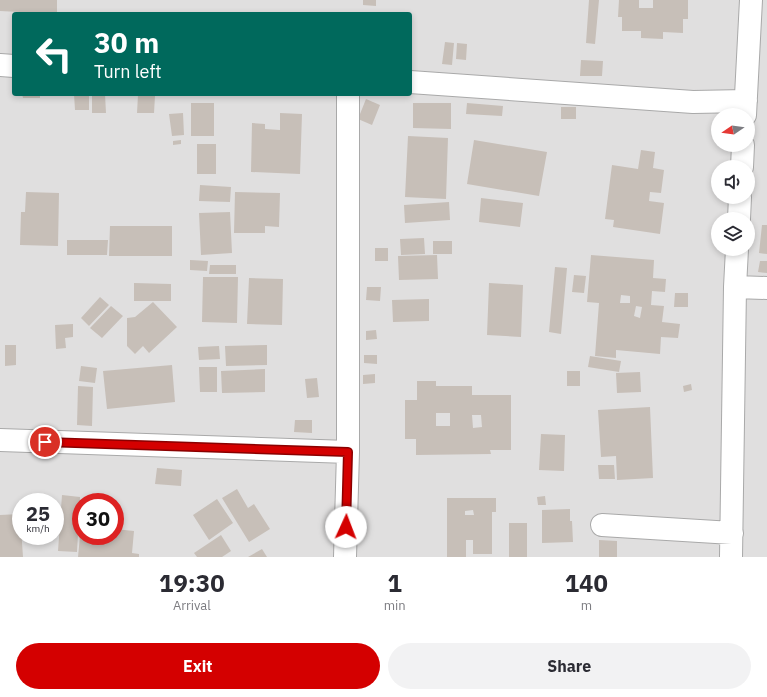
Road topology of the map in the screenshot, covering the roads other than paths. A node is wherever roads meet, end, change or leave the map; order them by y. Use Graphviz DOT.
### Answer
graph roads {
  1 [pos="756,8"];
  2 [pos="0,65"];
  3 [pos="12,66"];
  4 [pos="412,82"];
  5 [pos="348,96"];
  6 [pos="745,108"];
  7 [pos="737,256"];
  8 [pos="735,287"];
  9 [pos="767,288"];
  10 [pos="0,440"];
  11 [pos="348,452"];
  12 [pos="602,525"];
  13 [pos="732,533"];
  14 [pos="345,557"];
  15 [pos="731,557"];
  1 -- 6 [label="street"];
  2 -- 3 [label="street"];
  4 -- 6 [label="street"];
  5 -- 11 [label="street"];
  7 -- 8 [label="street"];
  8 -- 9 [label="street"];
  8 -- 13 [label="street"];
  10 -- 11 [label="street"];
  11 -- 14 [label="street"];
  12 -- 13 [label="street"];
  13 -- 15 [label="street"];
}
